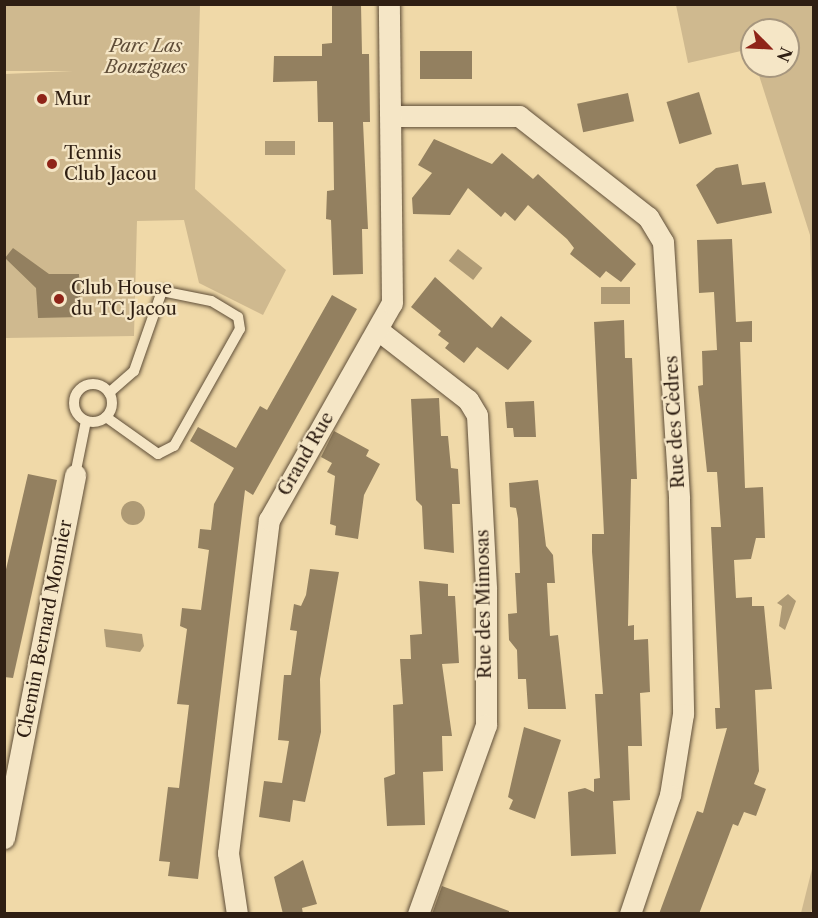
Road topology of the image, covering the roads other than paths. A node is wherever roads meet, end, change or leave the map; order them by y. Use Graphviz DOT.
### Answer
graph roads {
  1 [pos="389,4"];
  2 [pos="393,116"];
  3 [pos="378,330"];
  4 [pos="109,393"];
  5 [pos="106,417"];
  6 [pos="86,420"];
  7 [pos="75,476"];
  8 [pos="4,838"];
  9 [pos="237,914"];
  10 [pos="418,914"];
  11 [pos="630,914"];
  1 -- 2 [label="street, Grand Rue"];
  2 -- 3 [label="street, Grand Rue"];
  2 -- 11 [label="street, Rue des Cèdres"];
  3 -- 9 [label="street, Grand Rue"];
  3 -- 10 [label="street, Rue des Mimosas"];
  4 -- 5 [label="lane"];
  4 -- 5 [label="lane"];
  4 -- 6 [label="lane"];
  5 -- 6 [label="lane"];
  6 -- 7 [label="lane, Chemin Bernard Monnier"];
  7 -- 8 [label="street, Chemin Bernard Monnier"];
}
